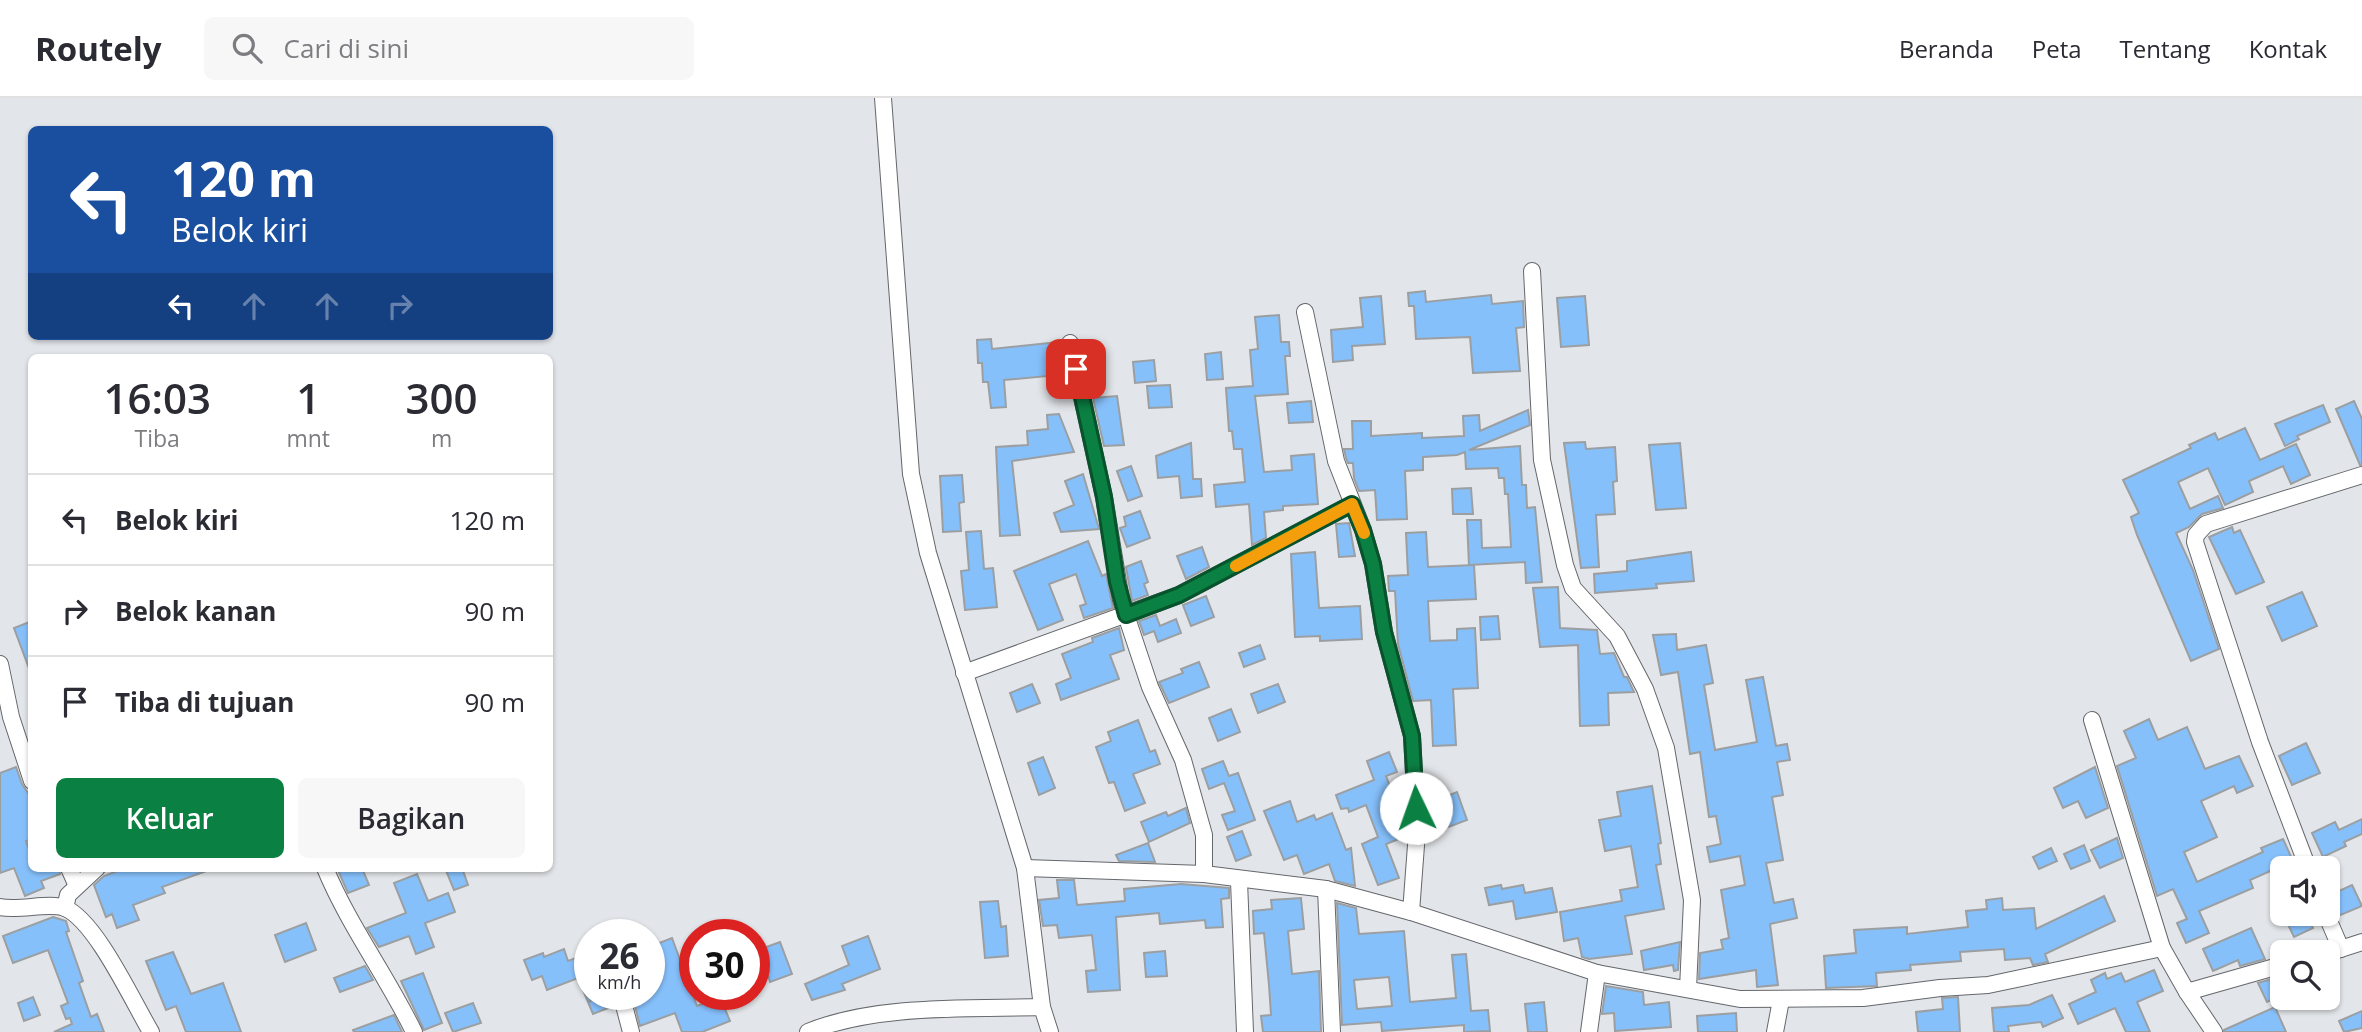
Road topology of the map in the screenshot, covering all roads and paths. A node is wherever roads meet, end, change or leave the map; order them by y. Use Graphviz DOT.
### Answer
graph roads {
  1 [pos="883,98"];
  2 [pos="1532,271"];
  3 [pos="1306,312"];
  4 [pos="1070,343"];
  5 [pos="2362,475"];
  6 [pos="1352,504"];
  7 [pos="1126,615"];
  8 [pos="0,664"];
  9 [pos="964,673"];
  10 [pos="2092,720"];
  11 [pos="28,769"];
  12 [pos="2303,856"];
  13 [pos="1025,868"];
  14 [pos="71,872"];
  15 [pos="93,872"];
  16 [pos="326,872"];
  17 [pos="1204,874"];
  18 [pos="1239,881"];
  19 [pos="77,886"];
  20 [pos="1326,889"];
  21 [pos="0,907"];
  22 [pos="65,908"];
  23 [pos="1410,912"];
  24 [pos="2362,942"];
  25 [pos="2161,948"];
  26 [pos="2340,949"];
  27 [pos="2270,968"];
  28 [pos="1597,973"];
  29 [pos="1688,989"];
  30 [pos="2187,992"];
  31 [pos="1781,1000"];
  32 [pos="1042,1007"];
  33 [pos="625,1010"];
  34 [pos="816,1030"];
  35 [pos="151,1032"];
  36 [pos="414,1032"];
  37 [pos="631,1032"];
  38 [pos="1050,1032"];
  39 [pos="1245,1032"];
  40 [pos="1332,1032"];
  41 [pos="1589,1032"];
  42 [pos="1774,1032"];
  43 [pos="2214,1032"];
  1 -- 9 [label="street"];
  2 -- 29 [label="street"];
  3 -- 6 [label="street"];
  4 -- 7 [label="street"];
  5 -- 12 [label="street"];
  6 -- 7 [label="street"];
  6 -- 23 [label="street"];
  7 -- 9 [label="street"];
  7 -- 17 [label="street"];
  8 -- 11 [label="street"];
  9 -- 13 [label="street"];
  10 -- 25 [label="street"];
  13 -- 17 [label="street"];
  13 -- 32 [label="street"];
  14 -- 19 [label="street"];
  15 -- 19 [label="street"];
  16 -- 36 [label="street"];
  17 -- 18 [label="street"];
  18 -- 20 [label="street"];
  18 -- 39 [label="street"];
  19 -- 22 [label="street"];
  20 -- 23 [label="street"];
  20 -- 40 [label="street"];
  21 -- 22 [label="street"];
  22 -- 35 [label="street"];
  23 -- 28 [label="street"];
  24 -- 26 [label="street"];
  25 -- 30 [label="street"];
  25 -- 31 [label="street"];
  27 -- 30 [label="street"];
  28 -- 29 [label="street"];
  28 -- 41 [label="street"];
  29 -- 31 [label="street"];
  30 -- 43 [label="street"];
  31 -- 42 [label="street"];
  32 -- 34 [label="street"];
  32 -- 38 [label="street"];
  33 -- 37 [label="street"];
}
